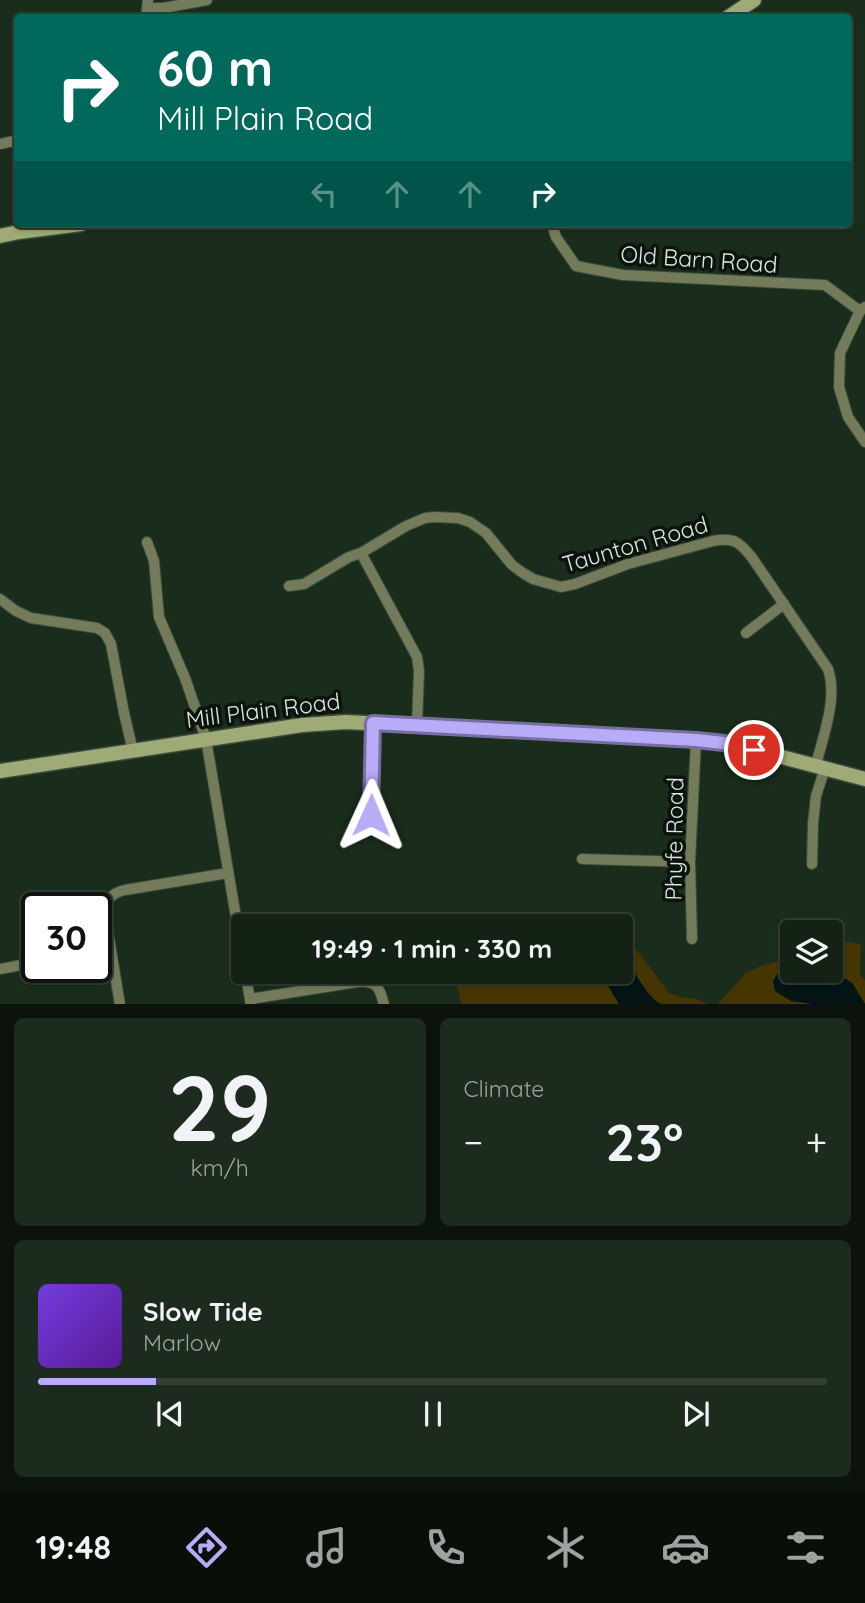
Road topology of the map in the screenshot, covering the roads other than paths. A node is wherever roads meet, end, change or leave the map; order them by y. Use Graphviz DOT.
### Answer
graph roads {
  1 [pos="207,0"];
  2 [pos="754,0"];
  3 [pos="147,8"];
  4 [pos="733,14"];
  5 [pos="54,228"];
  6 [pos="553,228"];
  7 [pos="0,236"];
  8 [pos="863,309"];
  9 [pos="865,442"];
  10 [pos="147,542"];
  11 [pos="361,554"];
  12 [pos="289,586"];
  13 [pos="0,599"];
  14 [pos="784,604"];
  15 [pos="746,633"];
  16 [pos="373,723"];
  17 [pos="417,725"];
  18 [pos="206,739"];
  19 [pos="696,740"];
  20 [pos="133,751"];
  21 [pos="820,767"];
  22 [pos="0,771"];
  23 [pos="865,779"];
  24 [pos="371,815"];
  25 [pos="582,859"];
  26 [pos="690,862"];
  27 [pos="812,864"];
  28 [pos="228,873"];
  29 [pos="112,895"];
  30 [pos="235,914"];
  31 [pos="692,939"];
  32 [pos="112,956"];
  33 [pos="21,965"];
  34 [pos="0,969"];
  35 [pos="248,984"];
  36 [pos="251,1002"];
  37 [pos="120,1004"];
  38 [pos="384,1004"];
  1 -- 3 [label="street"];
  2 -- 4 [label="main road"];
  5 -- 7 [label="main road"];
  6 -- 8 [label="street, Old Barn Road"];
  8 -- 9 [label="street"];
  10 -- 18 [label="street"];
  11 -- 12 [label="street, Taunton Road"];
  11 -- 14 [label="street, Taunton Road"];
  11 -- 17 [label="street"];
  13 -- 20 [label="street"];
  14 -- 15 [label="street"];
  14 -- 21 [label="street, Taunton Road"];
  16 -- 17 [label="main road, Mill Plain Road"];
  16 -- 18 [label="main road, Mill Plain Road"];
  16 -- 24 [label="street"];
  17 -- 19 [label="main road, Mill Plain Road"];
  18 -- 20 [label="main road, Mill Plain Road"];
  18 -- 28 [label="street"];
  19 -- 21 [label="main road, Mill Plain Road"];
  19 -- 26 [label="street, Phyfe Road"];
  20 -- 22 [label="main road, Mill Plain Road"];
  21 -- 23 [label="main road, Mill Plain Road"];
  21 -- 27 [label="street, Taunton Road"];
  25 -- 26 [label="street"];
  26 -- 31 [label="street, Phyfe Road"];
  28 -- 29 [label="street"];
  28 -- 30 [label="street"];
  32 -- 37 [label="street"];
  33 -- 34 [label="street"];
  35 -- 36 [label="street"];
  36 -- 38 [label="street"];
}
